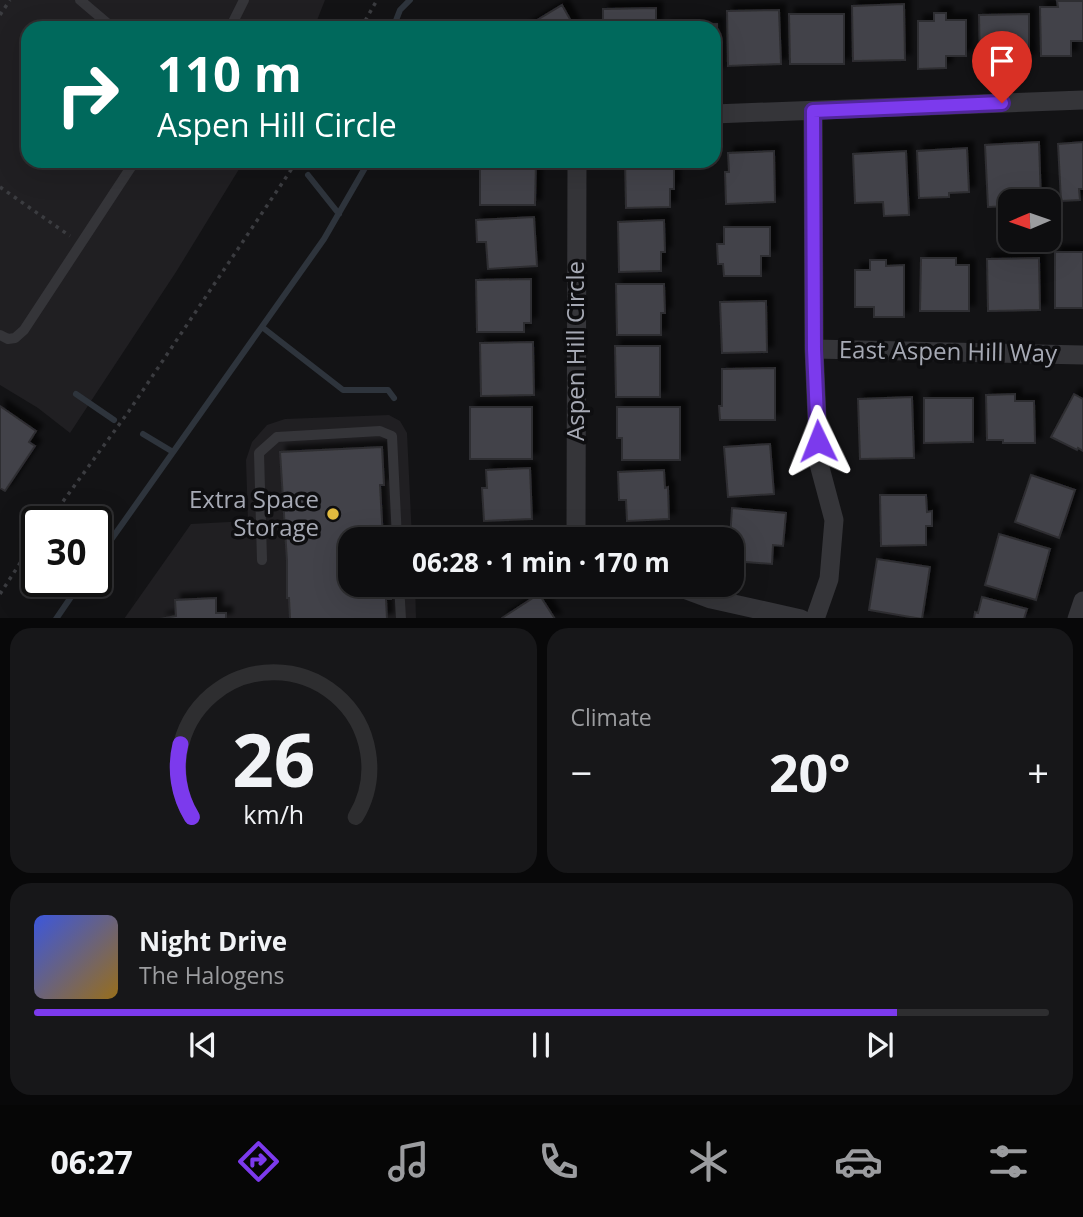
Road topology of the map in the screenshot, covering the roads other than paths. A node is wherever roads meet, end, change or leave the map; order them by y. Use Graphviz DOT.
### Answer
graph roads {
  1 [pos="80,0"];
  2 [pos="244,0"];
  3 [pos="105,21"];
  4 [pos="234,21"];
  5 [pos="1083,100"];
  6 [pos="813,111"];
  7 [pos="721,114"];
  8 [pos="130,168"];
  9 [pos="577,168"];
  10 [pos="0,335"];
  11 [pos="814,349"];
  12 [pos="1083,355"];
  13 [pos="396,527"];
  14 [pos="576,527"];
  15 [pos="262,560"];
  16 [pos="400,597"];
  17 [pos="706,597"];
  18 [pos="1083,601"];
  19 [pos="401,618"];
  20 [pos="801,618"];
  21 [pos="815,618"];
  22 [pos="1077,618"];
  1 -- 3 [label="lane"];
  2 -- 4 [label="lane"];
  5 -- 6 [label="street"];
  6 -- 7 [label="street"];
  6 -- 11 [label="street"];
  8 -- 10 [label="lane"];
  9 -- 14 [label="street, Aspen Hill Circle"];
  11 -- 12 [label="street, East Aspen Hill Way"];
  11 -- 21 [label="street"];
  13 -- 15 [label="lane"];
  16 -- 19 [label="lane"];
  17 -- 20 [label="street"];
  18 -- 22 [label="street"];
}
